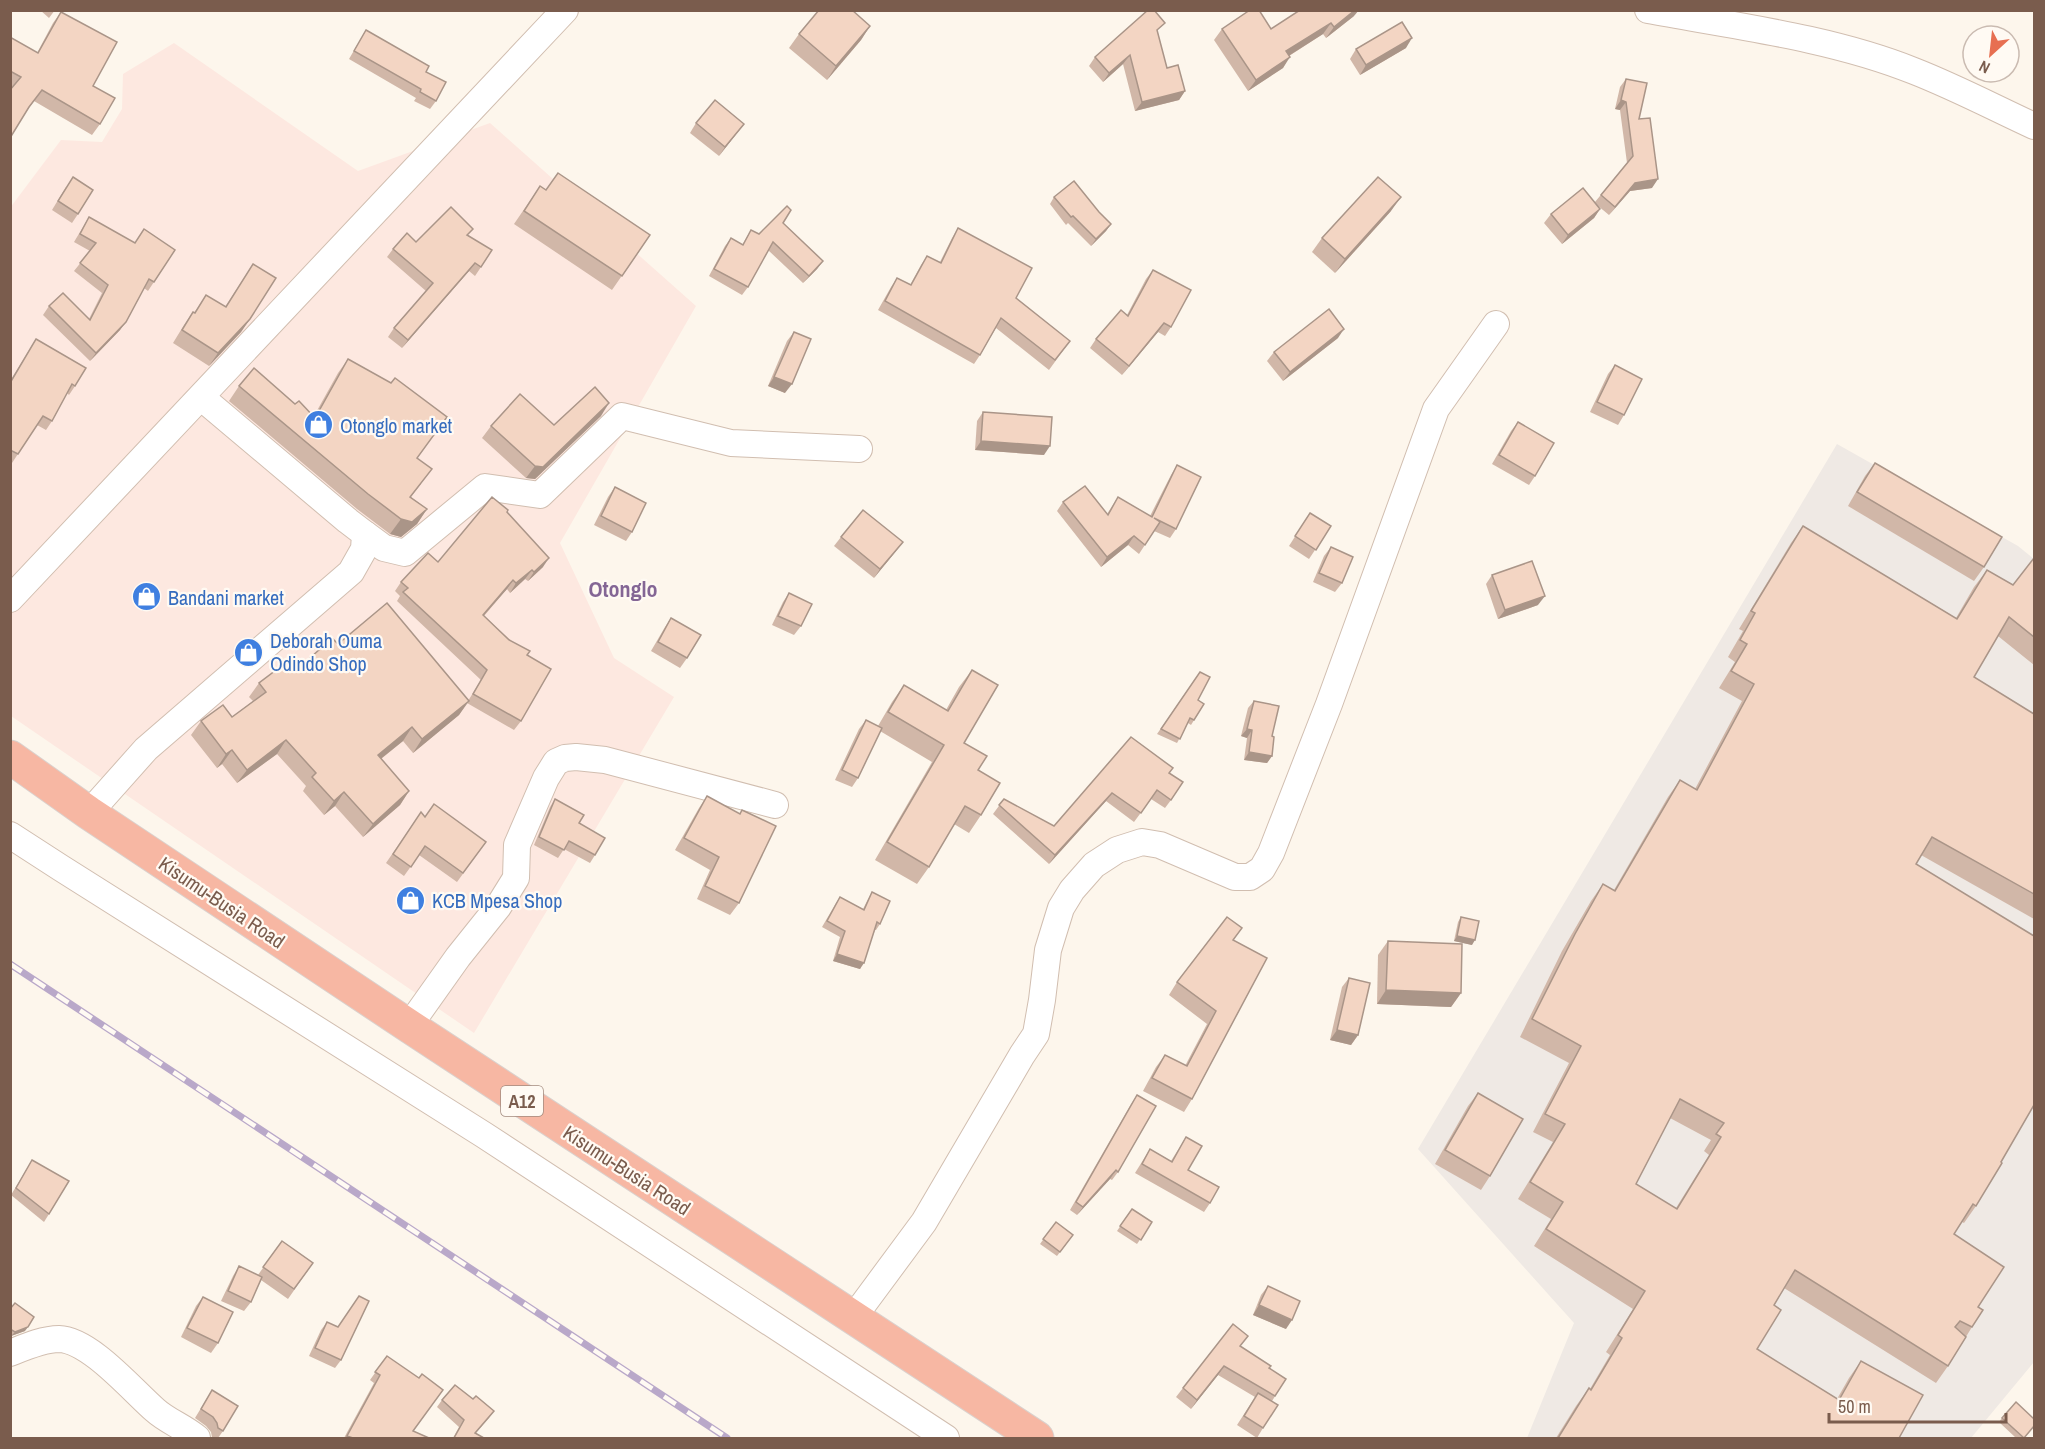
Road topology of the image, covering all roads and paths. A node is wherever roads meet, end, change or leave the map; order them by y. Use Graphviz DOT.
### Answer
graph roads {
  1 [pos="565,10"];
  2 [pos="1648,10"];
  3 [pos="2034,126"];
  4 [pos="1496,324"];
  5 [pos="202,398"];
  6 [pos="859,449"];
  7 [pos="365,534"];
  8 [pos="10,599"];
  9 [pos="10,757"];
  10 [pos="775,805"];
  11 [pos="89,813"];
  12 [pos="10,835"];
  13 [pos="409,1026"];
  14 [pos="852,1318"];
  15 [pos="10,1353"];
  16 [pos="197,1438"];
  17 [pos="946,1438"];
  18 [pos="1037,1438"];
  1 -- 5 [label="street"];
  2 -- 3 [label="street"];
  4 -- 14 [label="street"];
  5 -- 7 [label="street"];
  5 -- 8 [label="street"];
  6 -- 7 [label="street"];
  7 -- 11 [label="street"];
  9 -- 11 [label="highway, Kisumu-Busia Road / A12"];
  10 -- 13 [label="street"];
  11 -- 13 [label="highway, Kisumu-Busia Road / A12"];
  12 -- 17 [label="street"];
  13 -- 14 [label="highway, Kisumu-Busia Road / A12"];
  14 -- 18 [label="highway, Kisumu-Busia Road / A12"];
  15 -- 16 [label="street"];
}
